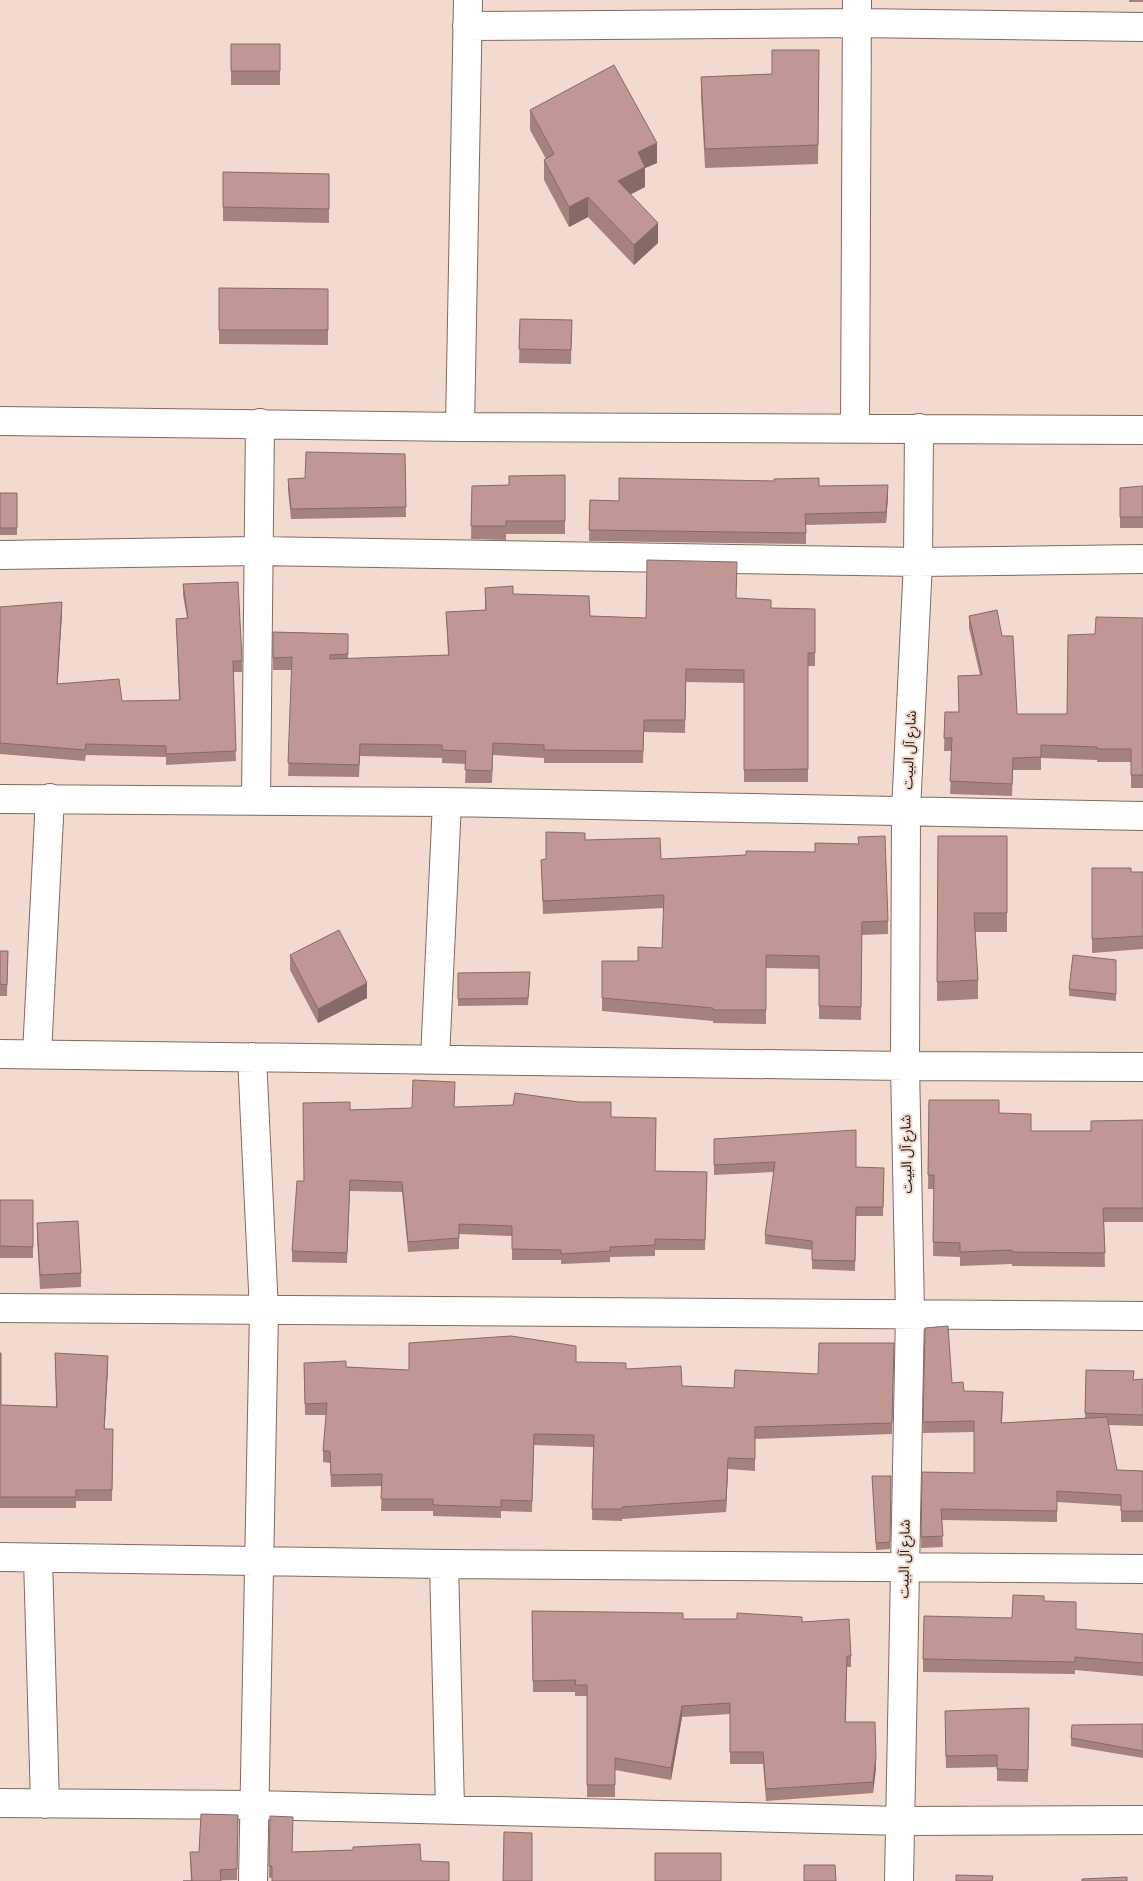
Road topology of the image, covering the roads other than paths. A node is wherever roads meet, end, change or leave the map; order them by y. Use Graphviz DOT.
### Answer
graph roads {
  1 [pos="857,11"];
  2 [pos="468,13"];
  3 [pos="1143,27"];
  4 [pos="0,421"];
  5 [pos="260,423"];
  6 [pos="460,427"];
  7 [pos="855,428"];
  8 [pos="919,428"];
  9 [pos="1143,430"];
  10 [pos="258,551"];
  11 [pos="0,555"];
  12 [pos="1143,559"];
  13 [pos="918,562"];
  14 [pos="50,798"];
  15 [pos="0,799"];
  16 [pos="256,800"];
  17 [pos="447,802"];
  18 [pos="906,811"];
  19 [pos="1143,816"];
  20 [pos="0,1054"];
  21 [pos="37,1054"];
  22 [pos="252,1057"];
  23 [pos="435,1059"];
  24 [pos="905,1066"];
  25 [pos="1143,1067"];
  26 [pos="0,1308"];
  27 [pos="264,1311"];
  28 [pos="910,1313"];
  29 [pos="1143,1316"];
  30 [pos="0,1558"];
  31 [pos="38,1558"];
  32 [pos="259,1560"];
  33 [pos="444,1564"];
  34 [pos="904,1567"];
  35 [pos="1143,1569"];
  36 [pos="0,1803"];
  37 [pos="45,1804"];
  38 [pos="254,1805"];
  39 [pos="450,1810"];
  40 [pos="1143,1820"];
  41 [pos="900,1821"];
  42 [pos="253,1881"];
  43 [pos="899,1881"];
  1 -- 2 [label="street"];
  1 -- 3 [label="street"];
  1 -- 7 [label="street"];
  2 -- 6 [label="street"];
  4 -- 5 [label="street"];
  5 -- 6 [label="street"];
  5 -- 10 [label="street"];
  6 -- 7 [label="street"];
  7 -- 8 [label="street"];
  8 -- 9 [label="street"];
  8 -- 13 [label="street, شارع آل البيت"];
  10 -- 11 [label="street"];
  10 -- 13 [label="street"];
  10 -- 16 [label="street"];
  12 -- 13 [label="street"];
  13 -- 18 [label="street, شارع آل البيت"];
  14 -- 15 [label="street"];
  14 -- 16 [label="street"];
  14 -- 21 [label="street"];
  16 -- 17 [label="street"];
  17 -- 18 [label="street"];
  17 -- 23 [label="street"];
  18 -- 19 [label="street"];
  18 -- 24 [label="street, شارع آل البيت"];
  20 -- 21 [label="street"];
  21 -- 22 [label="street"];
  22 -- 23 [label="street"];
  22 -- 27 [label="street"];
  23 -- 24 [label="street"];
  24 -- 25 [label="street"];
  24 -- 28 [label="street, شارع آل البيت"];
  26 -- 27 [label="street"];
  27 -- 28 [label="street"];
  27 -- 32 [label="street"];
  28 -- 29 [label="street"];
  28 -- 34 [label="street, شارع آل البيت"];
  30 -- 31 [label="street"];
  31 -- 32 [label="street"];
  31 -- 37 [label="street"];
  32 -- 33 [label="street"];
  32 -- 38 [label="street"];
  33 -- 34 [label="street"];
  33 -- 39 [label="street"];
  34 -- 35 [label="street"];
  34 -- 41 [label="street, شارع آل البيت"];
  36 -- 37 [label="street"];
  37 -- 38 [label="street"];
  38 -- 39 [label="street"];
  38 -- 42 [label="street"];
  39 -- 41 [label="street"];
  40 -- 41 [label="street"];
  41 -- 43 [label="street, شارع آل البيت"];
}
